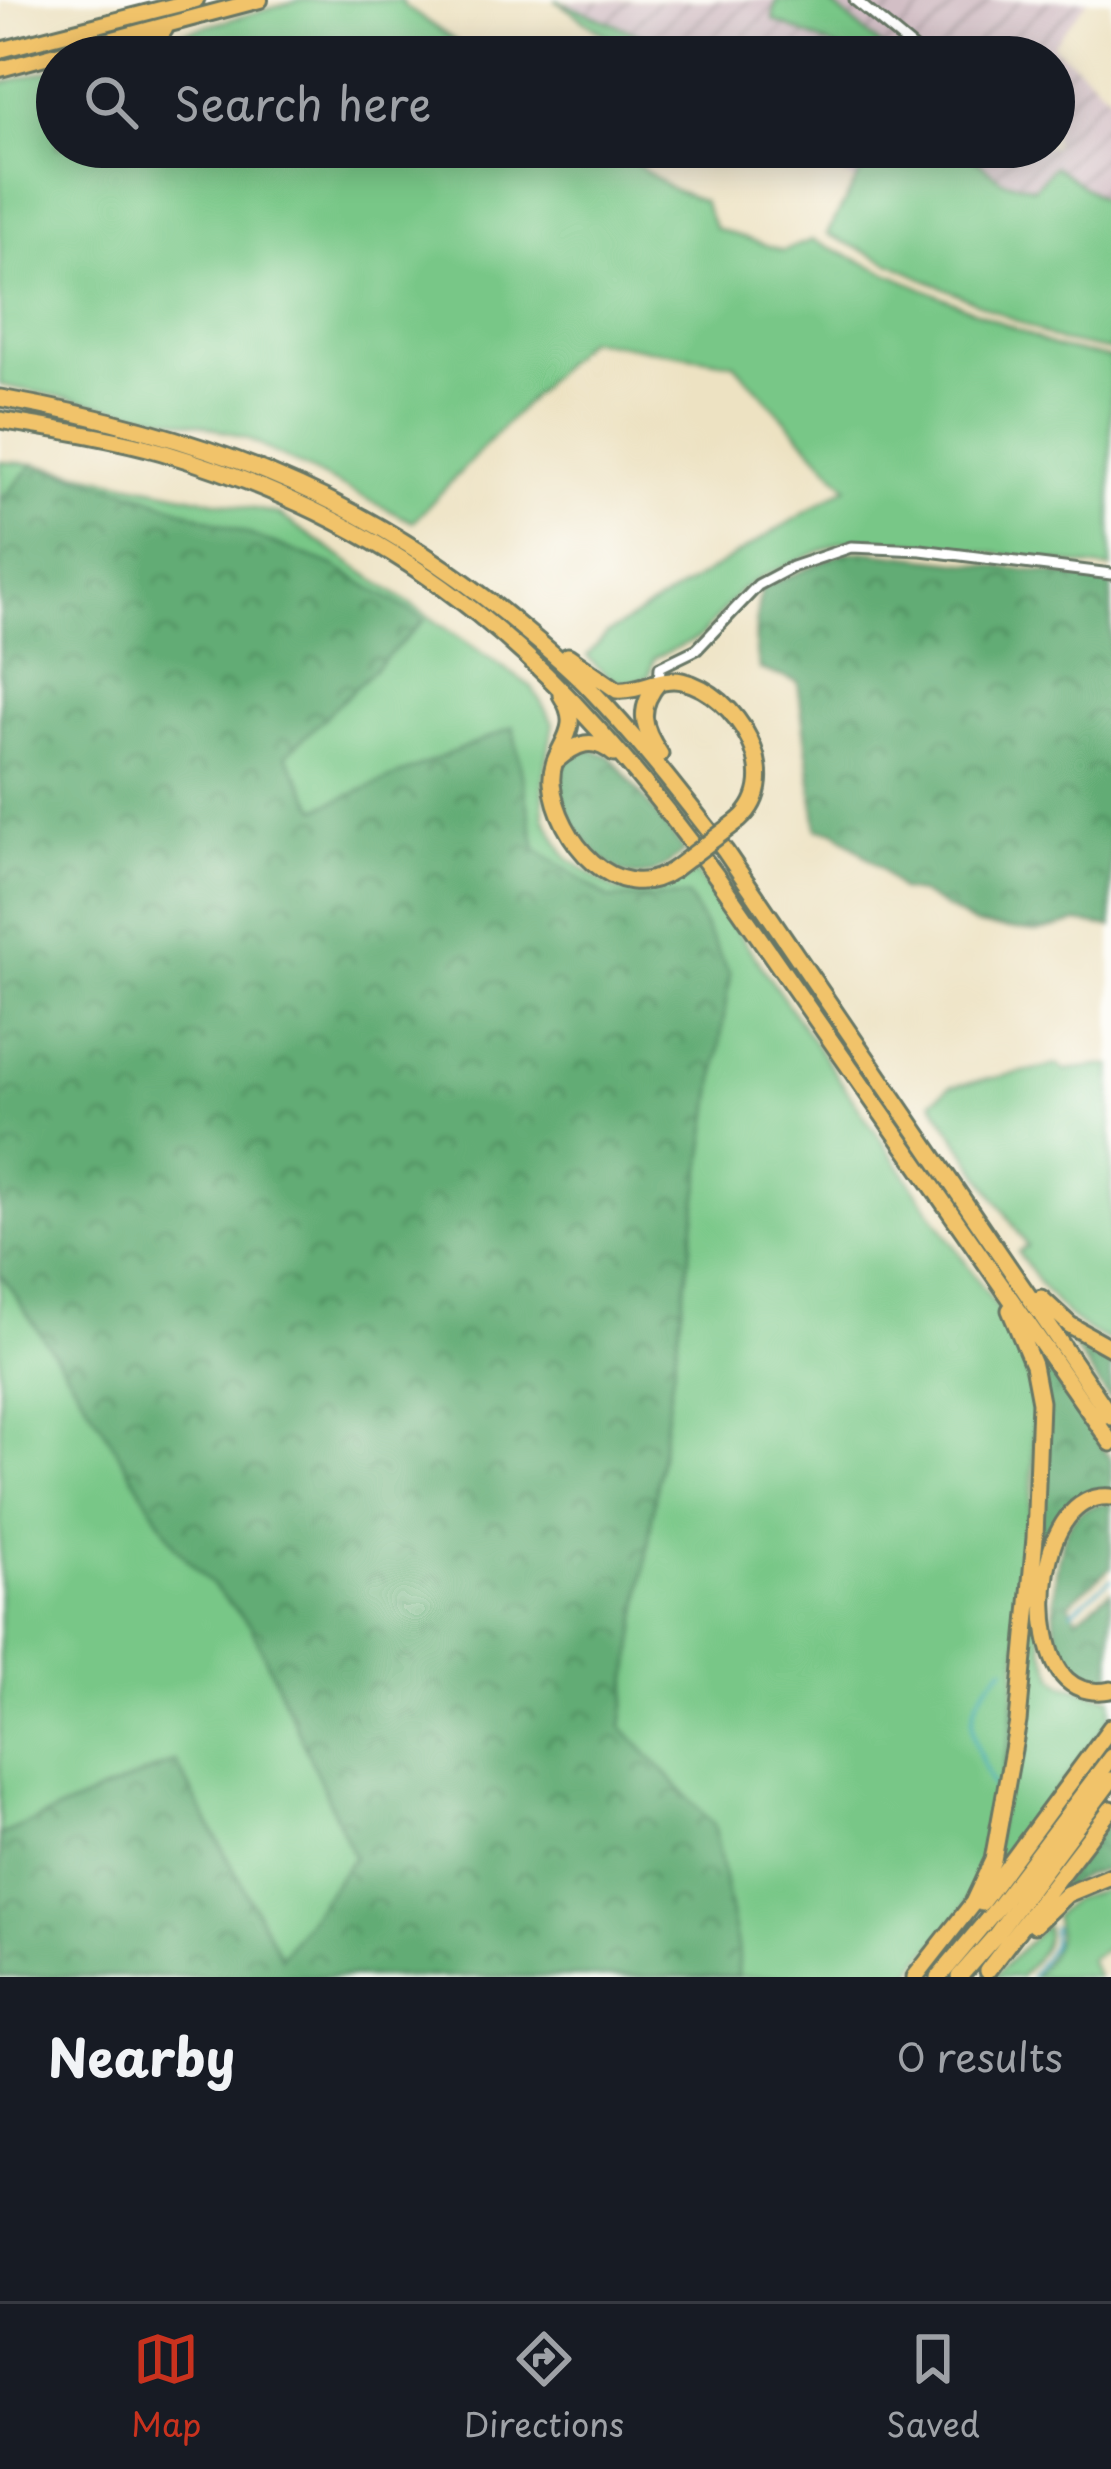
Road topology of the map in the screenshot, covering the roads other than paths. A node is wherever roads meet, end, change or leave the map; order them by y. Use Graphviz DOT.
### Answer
graph roads {
  1 [pos="196,0"];
  2 [pos="260,0"];
  3 [pos="855,0"];
  4 [pos="147,5"];
  5 [pos="167,25"];
  6 [pos="46,36"];
  7 [pos="126,36"];
  8 [pos="899,36"];
  9 [pos="36,39"];
  10 [pos="0,50"];
  11 [pos="36,60"];
  12 [pos="0,69"];
  13 [pos="2,398"];
  14 [pos="1,420"];
  15 [pos="1111,574"];
  16 [pos="459,576"];
  17 [pos="534,659"];
  18 [pos="659,682"];
  19 [pos="555,762"];
  20 [pos="663,803"];
  21 [pos="725,851"];
  22 [pos="970,1240"];
  23 [pos="1015,1273"];
  24 [pos="1111,1348"];
  25 [pos="1111,1417"];
  26 [pos="1111,1444"];
  27 [pos="1111,1497"];
  28 [pos="1111,1690"];
  29 [pos="1111,1727"];
  30 [pos="1111,1756"];
  31 [pos="1111,1780"];
  32 [pos="1111,1809"];
  33 [pos="1111,1876"];
  34 [pos="983,1974"];
  35 [pos="916,1977"];
  36 [pos="939,1977"];
  37 [pos="959,1977"];
  1 -- 4 [label="main road"];
  2 -- 5 [label="main road"];
  3 -- 8 [label="street"];
  4 -- 5 [label="main road"];
  4 -- 6 [label="main road"];
  5 -- 7 [label="main road"];
  9 -- 10 [label="main road"];
  11 -- 12 [label="main road"];
  13 -- 16 [label="highway"];
  14 -- 17 [label="highway"];
  15 -- 18 [label="street"];
  16 -- 18 [label="highway"];
  16 -- 21 [label="highway"];
  17 -- 19 [label="highway"];
  17 -- 20 [label="highway"];
  18 -- 19 [label="highway, bridge"];
  18 -- 21 [label="highway"];
  19 -- 20 [label="highway"];
  20 -- 22 [label="highway"];
  21 -- 23 [label="highway"];
  22 -- 26 [label="highway"];
  22 -- 35 [label="highway"];
  23 -- 24 [label="highway"];
  23 -- 25 [label="highway"];
  27 -- 28 [label="highway"];
  29 -- 35 [label="highway"];
  30 -- 36 [label="highway"];
  31 -- 37 [label="highway"];
  32 -- 34 [label="highway"];
  33 -- 34 [label="highway"];
}
